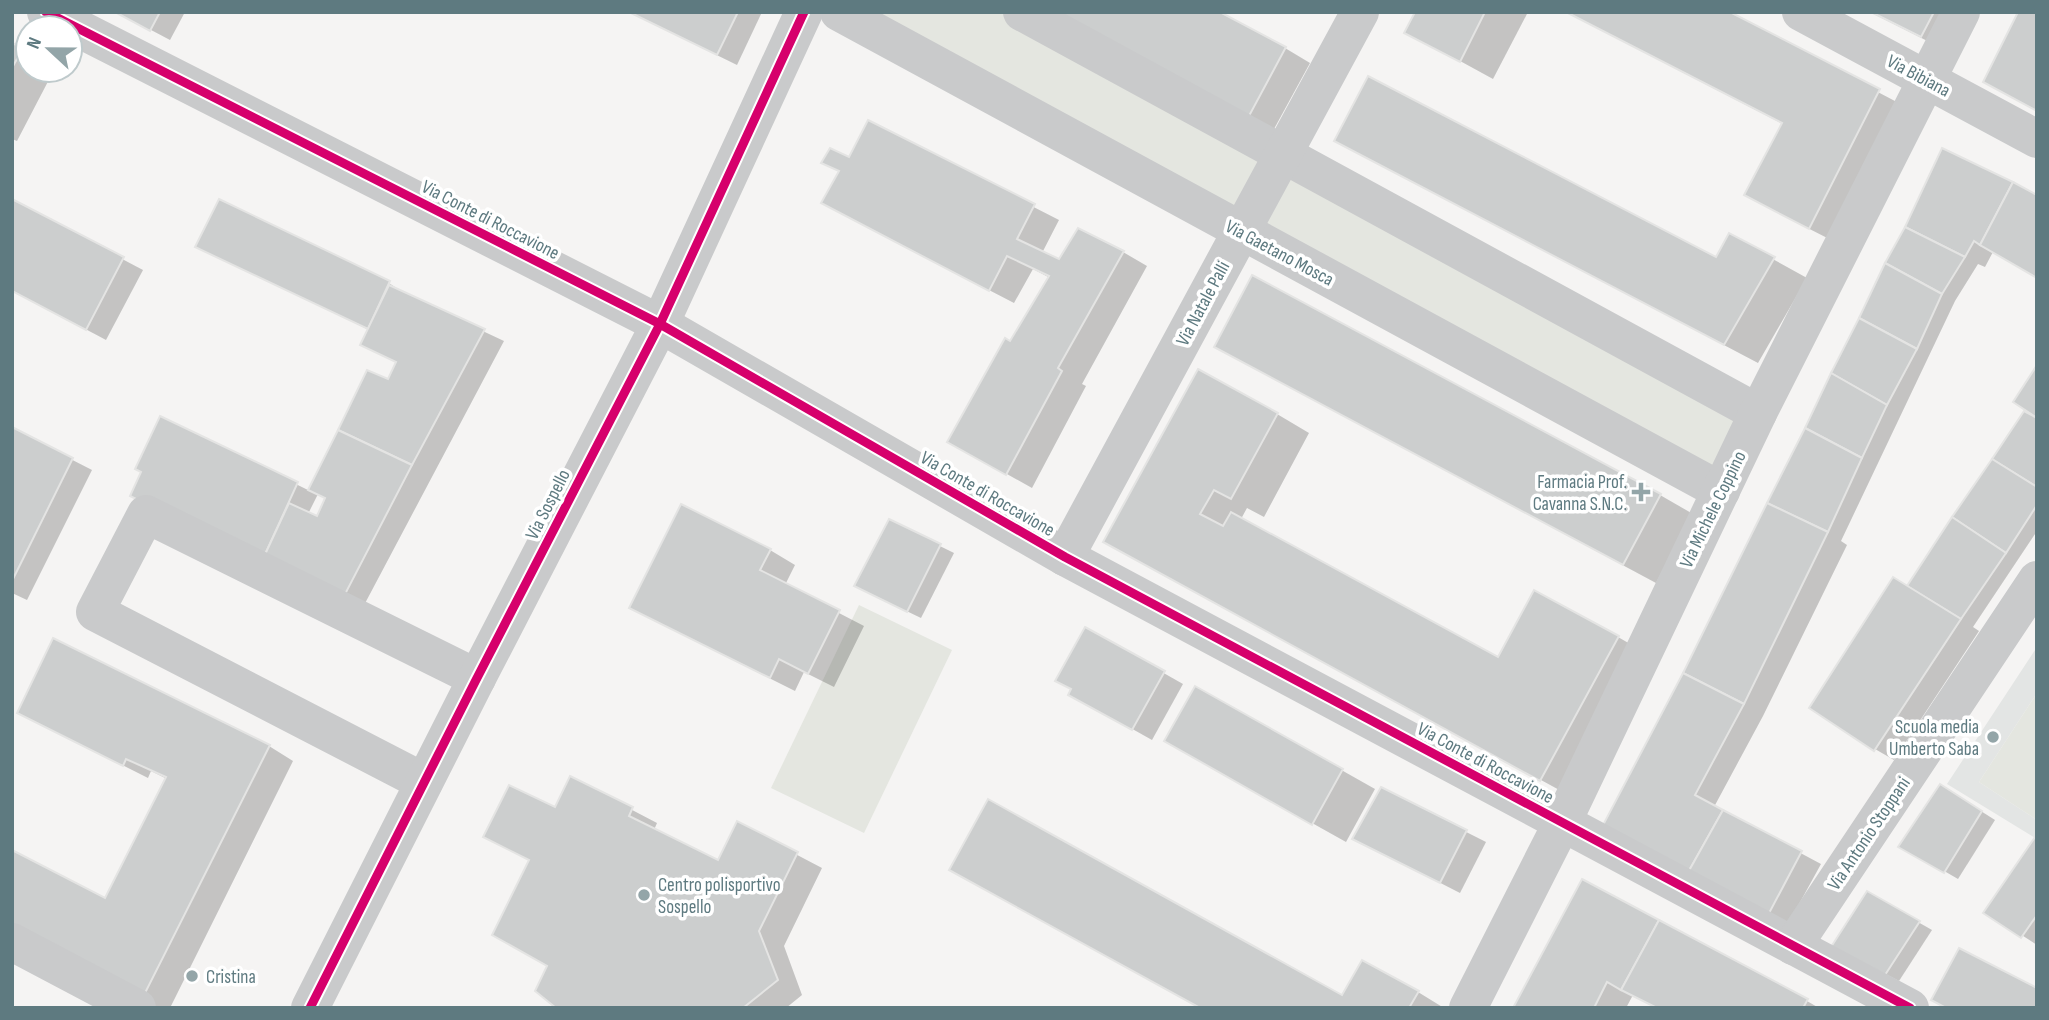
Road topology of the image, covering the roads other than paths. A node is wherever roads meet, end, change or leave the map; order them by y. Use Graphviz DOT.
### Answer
graph roads {
  1 [pos="46,12"];
  2 [pos="804,12"];
  3 [pos="839,12"];
  4 [pos="1022,12"];
  5 [pos="1360,12"];
  6 [pos="1801,12"];
  7 [pos="1961,12"];
  8 [pos="1927,79"];
  9 [pos="2037,139"];
  10 [pos="1283,155"];
  11 [pos="1241,231"];
  12 [pos="660,324"];
  13 [pos="1758,413"];
  14 [pos="1721,491"];
  15 [pos="1065,558"];
  16 [pos="2037,580"];
  17 [pos="477,678"];
  18 [pos="424,782"];
  19 [pos="1562,823"];
  20 [pos="12,942"];
  21 [pos="1793,946"];
  22 [pos="1872,999"];
  23 [pos="137,1008"];
  24 [pos="310,1008"];
  25 [pos="1468,1008"];
  26 [pos="1910,1008"];
  1 -- 12 [label="street, Via Conte di Roccavione"];
  2 -- 12 [label="street, Via Sospello"];
  3 -- 11 [label="street, Via Gaetano Mosca"];
  4 -- 10 [label="street"];
  5 -- 10 [label="street, Via Natale Palli"];
  6 -- 8 [label="street, Via Bibiana"];
  7 -- 8 [label="street, Via Michele Coppino"];
  8 -- 9 [label="street, Via Bibiana"];
  8 -- 13 [label="street, Via Michele Coppino"];
  10 -- 11 [label="street, Via Natale Palli"];
  10 -- 13 [label="street"];
  11 -- 14 [label="street, Via Gaetano Mosca"];
  11 -- 15 [label="street, Via Natale Palli"];
  12 -- 15 [label="street, Via Conte di Roccavione"];
  12 -- 17 [label="street, Via Sospello"];
  13 -- 14 [label="street, Via Michele Coppino"];
  14 -- 19 [label="street, Via Michele Coppino"];
  15 -- 19 [label="street, Via Conte di Roccavione"];
  16 -- 21 [label="street, Via Antonio Stoppani"];
  17 -- 18 [label="street, Via Sospello"];
  17 -- 18 [label="street"];
  18 -- 24 [label="street, Via Sospello"];
  19 -- 21 [label="street, Via Conte di Roccavione"];
  19 -- 25 [label="street, Via Michele Coppino"];
  20 -- 23 [label="street"];
  21 -- 22 [label="street, Via Conte di Roccavione"];
  22 -- 26 [label="street, Via Conte di Roccavione"];
}
